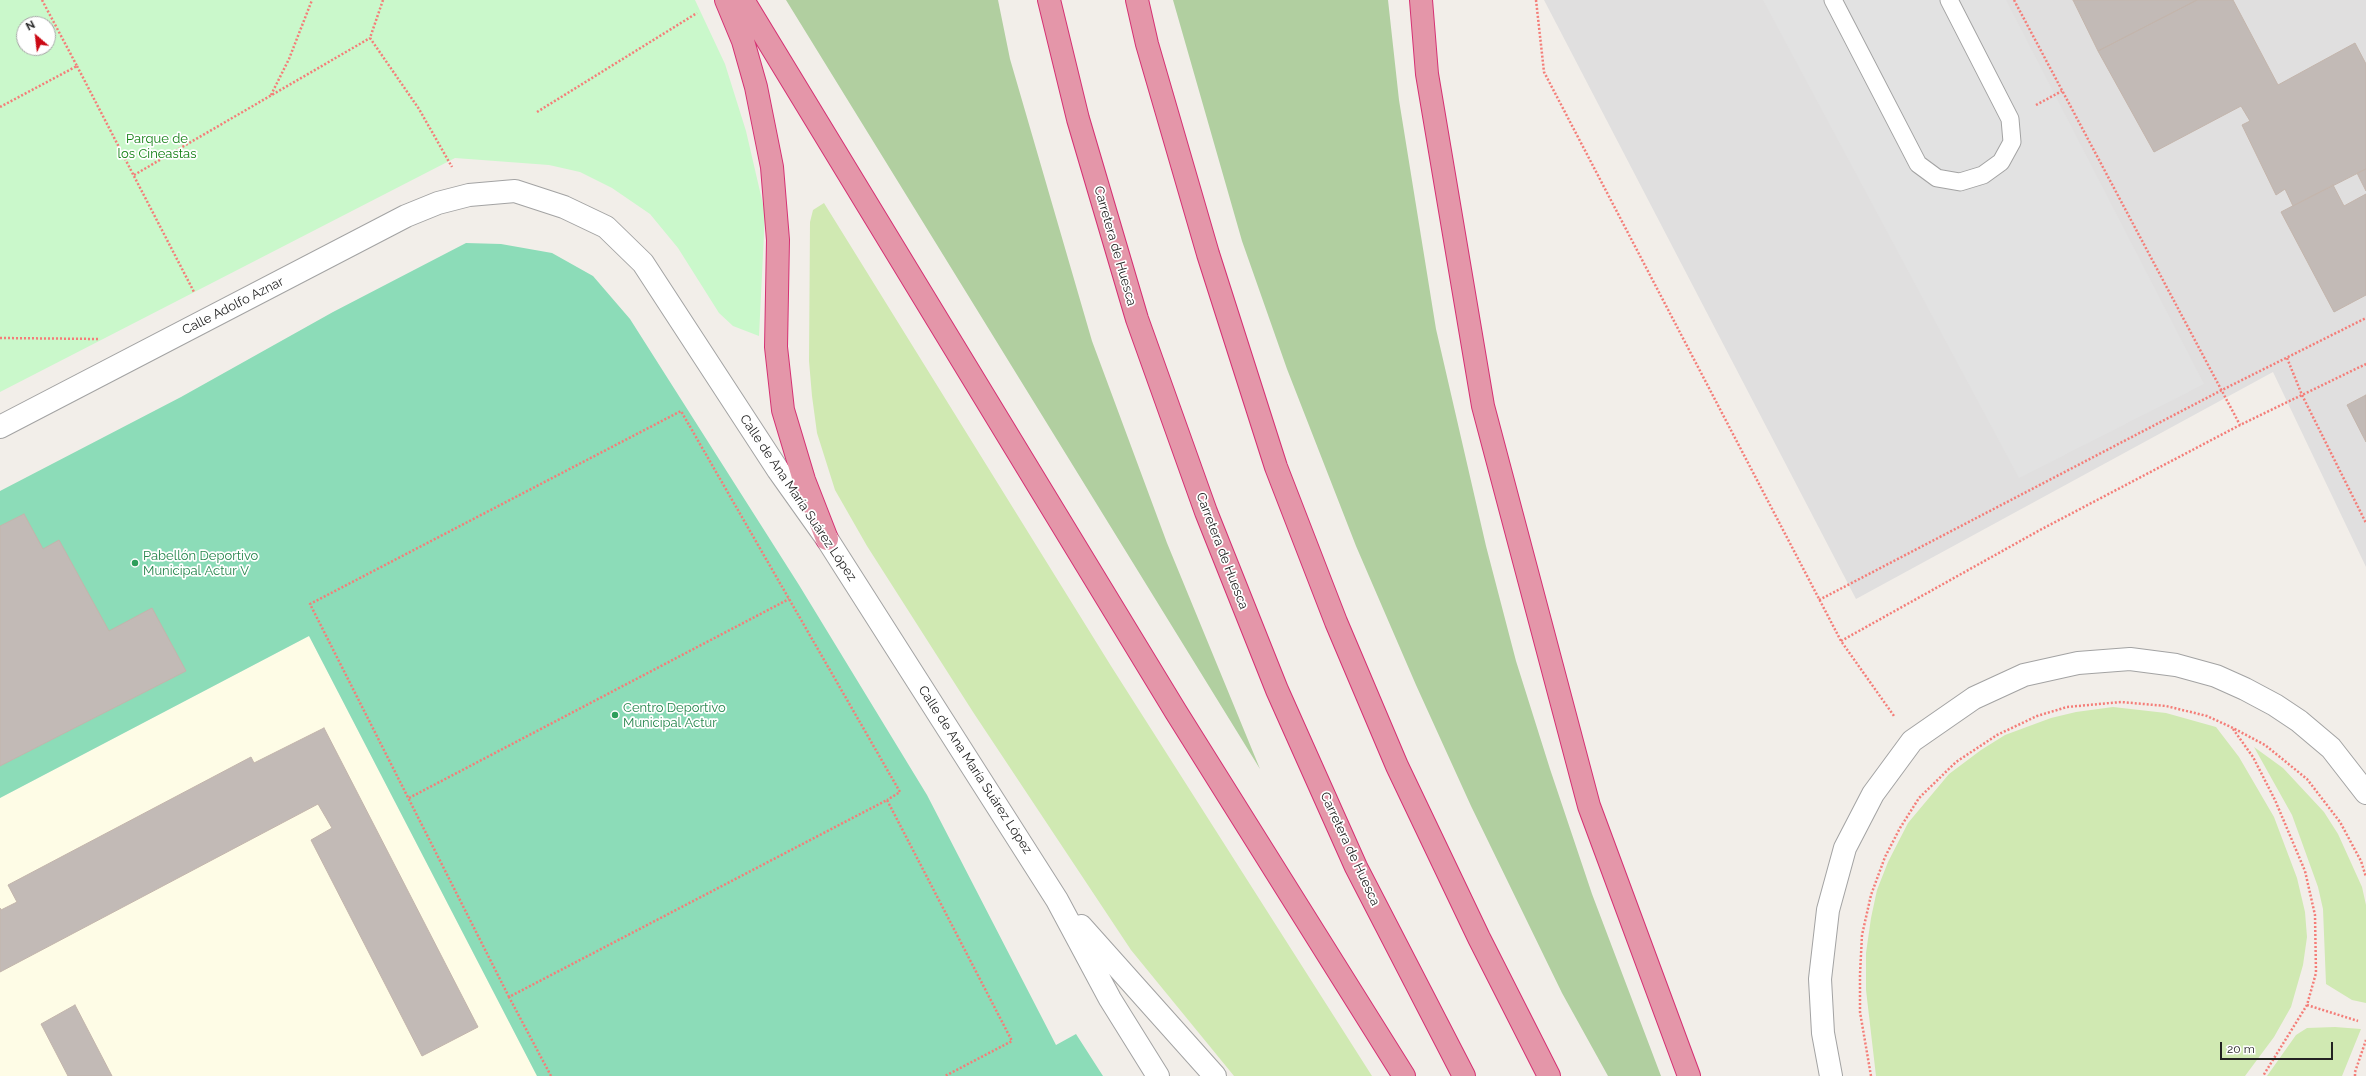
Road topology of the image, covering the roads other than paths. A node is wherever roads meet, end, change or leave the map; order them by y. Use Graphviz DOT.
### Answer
graph roads {
  1 [pos="726,0"];
  2 [pos="743,0"];
  3 [pos="1049,0"];
  4 [pos="1137,0"];
  5 [pos="1421,0"];
  6 [pos="1833,0"];
  7 [pos="1949,0"];
  8 [pos="469,195"];
  9 [pos="0,427"];
  10 [pos="827,539"];
  11 [pos="2366,793"];
  12 [pos="1058,900"];
  13 [pos="1158,1076"];
  14 [pos="1215,1076"];
  15 [pos="1404,1076"];
  16 [pos="1464,1076"];
  17 [pos="1549,1076"];
  18 [pos="1689,1076"];
  19 [pos="1831,1076"];
  1 -- 10 [label="highway"];
  2 -- 15 [label="highway"];
  3 -- 16 [label="highway, Carretera de Huesca"];
  4 -- 17 [label="highway"];
  5 -- 18 [label="highway"];
  6 -- 7 [label="lane"];
  8 -- 9 [label="street, Calle Adolfo Aznar"];
  8 -- 10 [label="street, Calle de Ana María Suárez López"];
  10 -- 12 [label="street, Calle de Ana María Suárez López"];
  11 -- 19 [label="street"];
  12 -- 13 [label="street, Calle de Ana María Suárez López"];
  12 -- 14 [label="street, Calle de Ana María Suárez López"];
}
